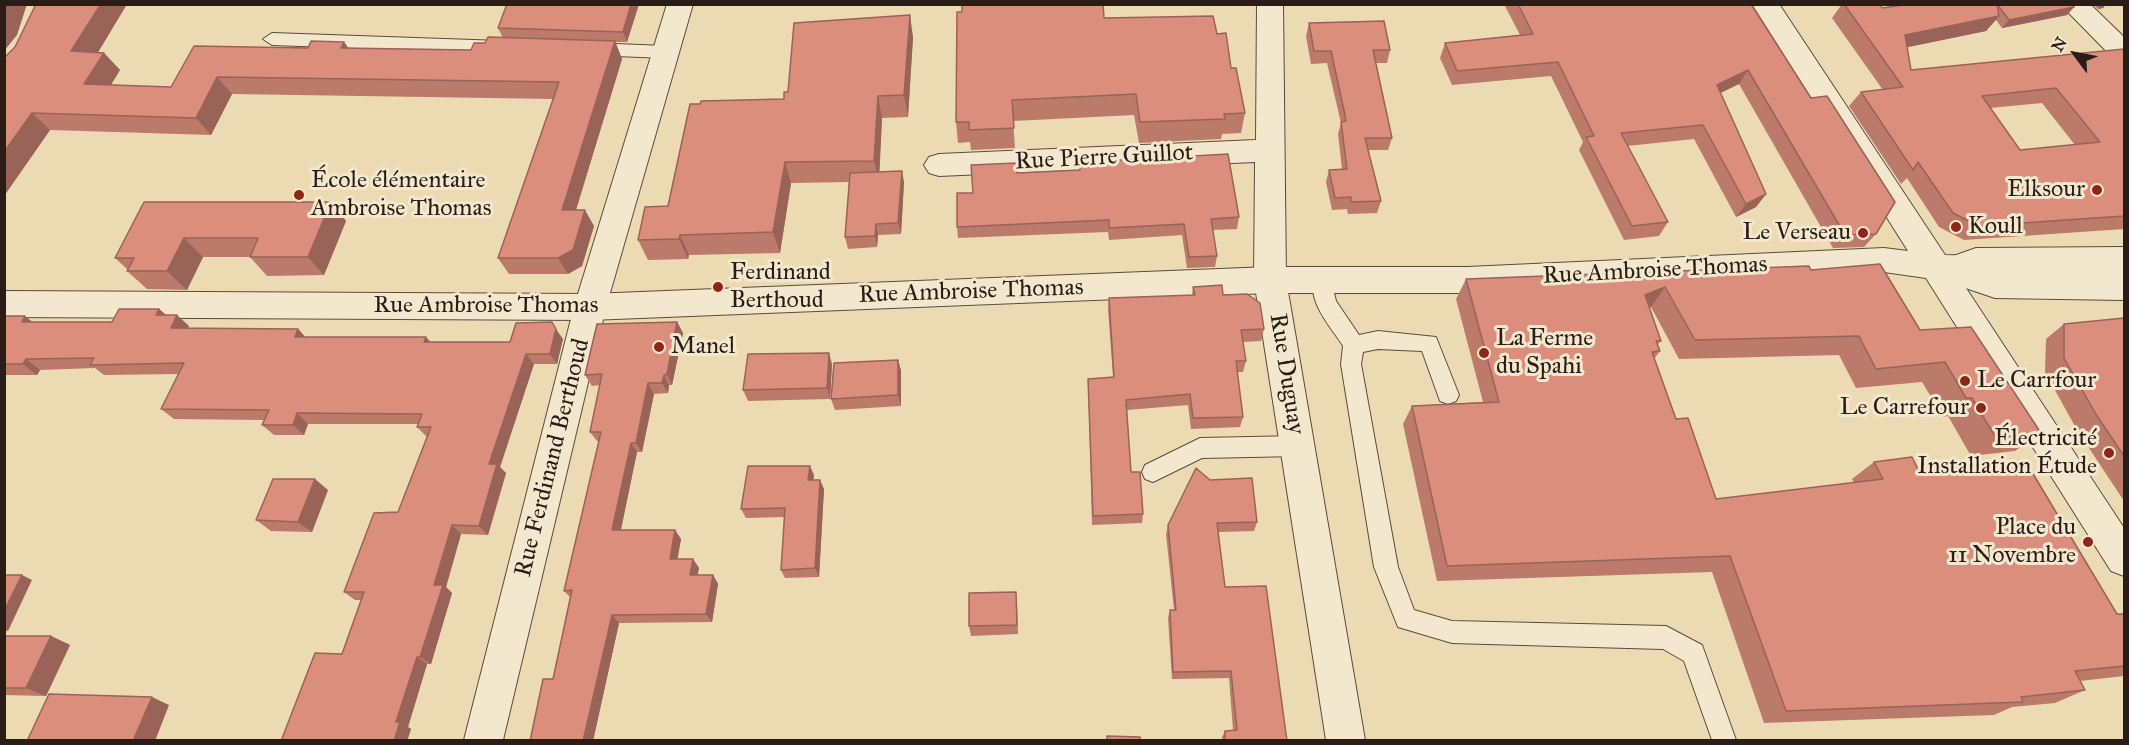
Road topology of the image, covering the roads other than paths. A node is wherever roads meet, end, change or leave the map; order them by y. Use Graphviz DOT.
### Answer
graph roads {
  1 [pos="680,4"];
  2 [pos="1270,4"];
  3 [pos="1765,4"];
  4 [pos="2073,4"];
  5 [pos="272,39"];
  6 [pos="523,47"];
  7 [pos="571,49"];
  8 [pos="666,52"];
  9 [pos="2124,52"];
  10 [pos="1270,150"];
  11 [pos="939,165"];
  12 [pos="2124,255"];
  13 [pos="1937,270"];
  14 [pos="2124,273"];
  15 [pos="1270,280"];
  16 [pos="1323,282"];
  17 [pos="2124,292"];
  18 [pos="4,304"];
  19 [pos="590,307"];
  20 [pos="1354,345"];
  21 [pos="1448,394"];
  22 [pos="1298,446"];
  23 [pos="1153,472"];
  24 [pos="2124,559"];
  25 [pos="483,741"];
  26 [pos="1346,741"];
  27 [pos="1724,741"];
  1 -- 8 [label="street, Rue Ferdinand Berthoud"];
  2 -- 10 [label="street, Rue Duguay"];
  3 -- 13 [label="street"];
  4 -- 9 [label="street"];
  5 -- 6 [label="lane"];
  7 -- 8 [label="lane"];
  8 -- 19 [label="street, Rue Ferdinand Berthoud"];
  10 -- 11 [label="street, Rue Pierre Guillot"];
  10 -- 15 [label="street, Rue Duguay"];
  12 -- 13 [label="lane"];
  13 -- 14 [label="street"];
  13 -- 16 [label="street, Rue Ambroise Thomas"];
  13 -- 17 [label="lane"];
  13 -- 24 [label="street"];
  15 -- 16 [label="street, Rue Ambroise Thomas"];
  15 -- 19 [label="street, Rue Ambroise Thomas"];
  15 -- 22 [label="street, Rue Duguay"];
  16 -- 20 [label="lane"];
  18 -- 19 [label="street, Rue Ambroise Thomas"];
  19 -- 25 [label="street, Rue Ferdinand Berthoud"];
  20 -- 21 [label="lane"];
  20 -- 27 [label="lane"];
  22 -- 23 [label="lane"];
  22 -- 26 [label="street, Rue Duguay"];
}
